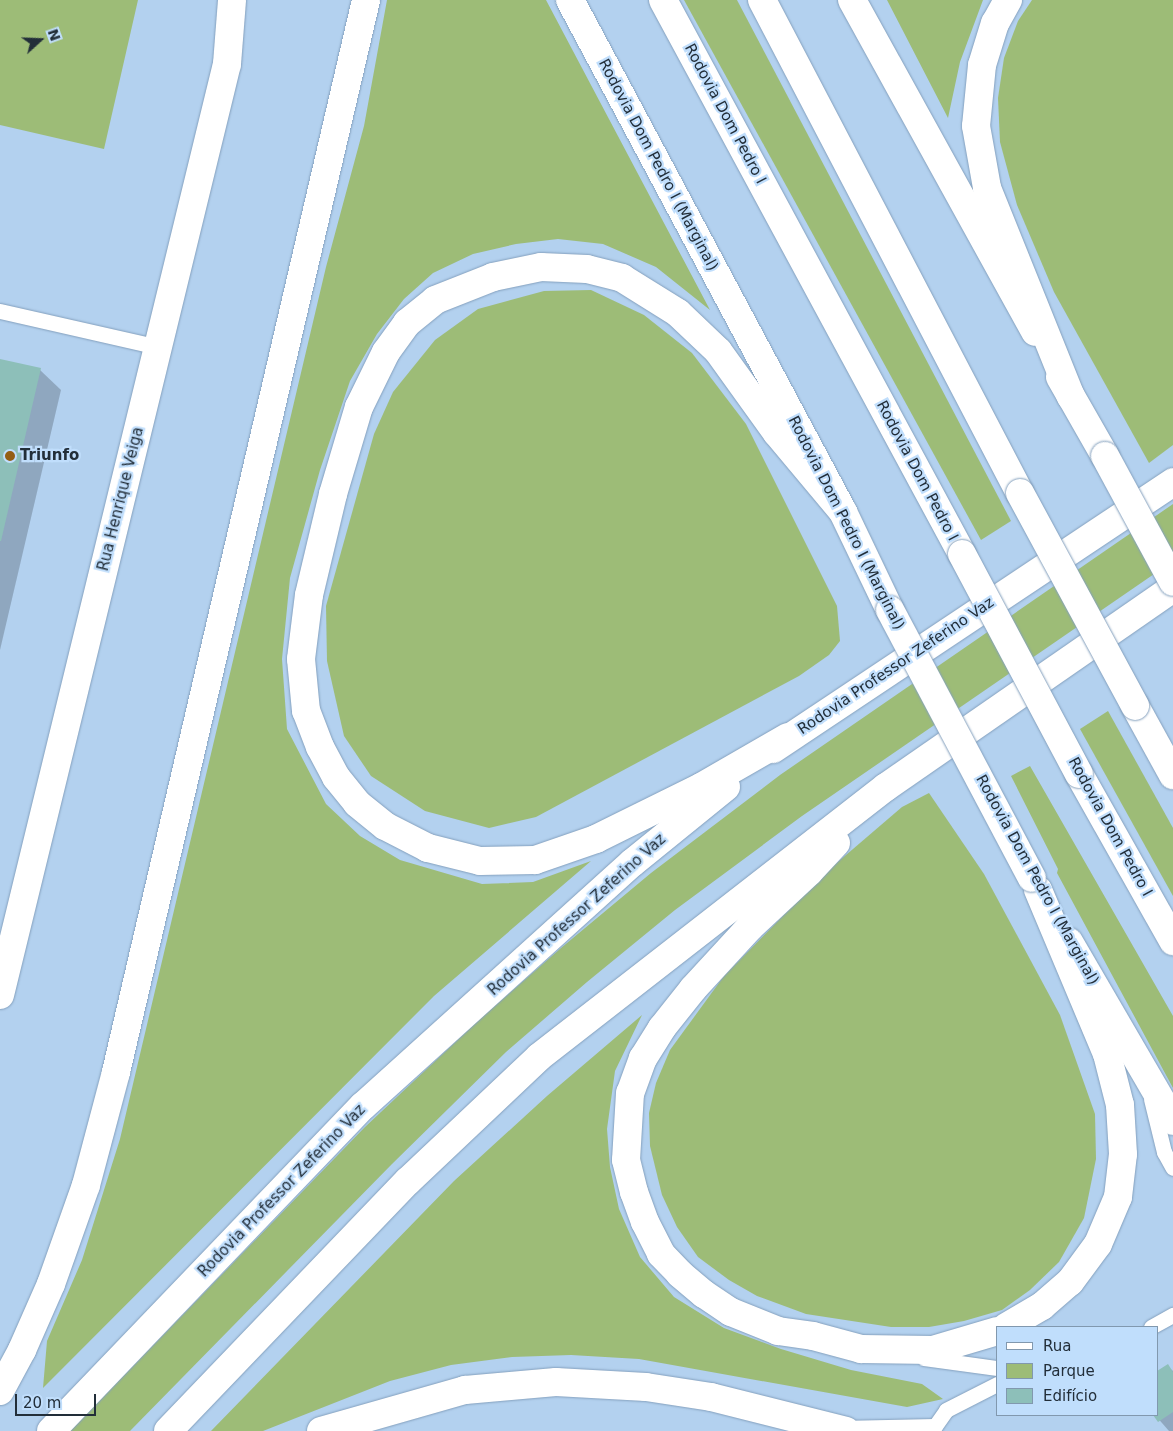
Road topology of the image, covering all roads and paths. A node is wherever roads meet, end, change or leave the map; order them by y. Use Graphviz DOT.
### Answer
graph roads {
  1 [pos="232,0"];
  2 [pos="366,0"];
  3 [pos="570,0"];
  4 [pos="663,0"];
  5 [pos="762,0"];
  6 [pos="852,0"];
  7 [pos="1008,0"];
  8 [pos="0,311"];
  9 [pos="158,347"];
  10 [pos="1071,397"];
  11 [pos="1173,467"];
  12 [pos="1173,482"];
  13 [pos="842,512"];
  14 [pos="1079,544"];
  15 [pos="1173,582"];
  16 [pos="1173,588"];
  17 [pos="788,738"];
  18 [pos="1173,775"];
  19 [pos="886,787"];
  20 [pos="1035,884"];
  21 [pos="1173,940"];
  22 [pos="0,995"];
  23 [pos="1142,1064"];
  24 [pos="1173,1120"];
  25 [pos="1173,1168"];
  26 [pos="1173,1315"];
  27 [pos="1008,1326"];
  28 [pos="1153,1326"];
  29 [pos="996,1330"];
  30 [pos="861,1349"];
  31 [pos="996,1368"];
  32 [pos="996,1385"];
  33 [pos="0,1392"];
  34 [pos="840,1429"];
  35 [pos="51,1431"];
  36 [pos="168,1431"];
  37 [pos="321,1431"];
  1 -- 9 [label="main road, Rua Henrique Veiga"];
  2 -- 33 [label="main road"];
  3 -- 13 [label="main road, Rodovia Dom Pedro I (Marginal)"];
  4 -- 21 [label="main road, Rodovia Dom Pedro I, bridge"];
  5 -- 18 [label="main road, bridge"];
  6 -- 10 [label="main road"];
  7 -- 10 [label="main road"];
  8 -- 9 [label="lane"];
  9 -- 22 [label="main road, Rua Henrique Veiga"];
  10 -- 15 [label="main road, bridge"];
  11 -- 14 [label="main road"];
  12 -- 14 [label="main road, Rodovia Professor Zeferino Vaz"];
  13 -- 17 [label="main road"];
  13 -- 20 [label="main road, Rodovia Dom Pedro I (Marginal), bridge"];
  14 -- 17 [label="main road, Rodovia Professor Zeferino Vaz"];
  16 -- 19 [label="main road"];
  17 -- 35 [label="main road, Rodovia Professor Zeferino Vaz"];
  19 -- 30 [label="main road"];
  19 -- 36 [label="main road"];
  20 -- 23 [label="main road, Rodovia Dom Pedro I (Marginal)"];
  20 -- 27 [label="main road"];
  23 -- 24 [label="main road, Rodovia Dom Pedro I (Marginal)"];
  23 -- 25 [label="lane"];
  26 -- 28 [label="lane"];
  29 -- 30 [label="main road"];
  30 -- 31 [label="lane"];
  32 -- 34 [label="lane"];
  34 -- 37 [label="main road"];
}
